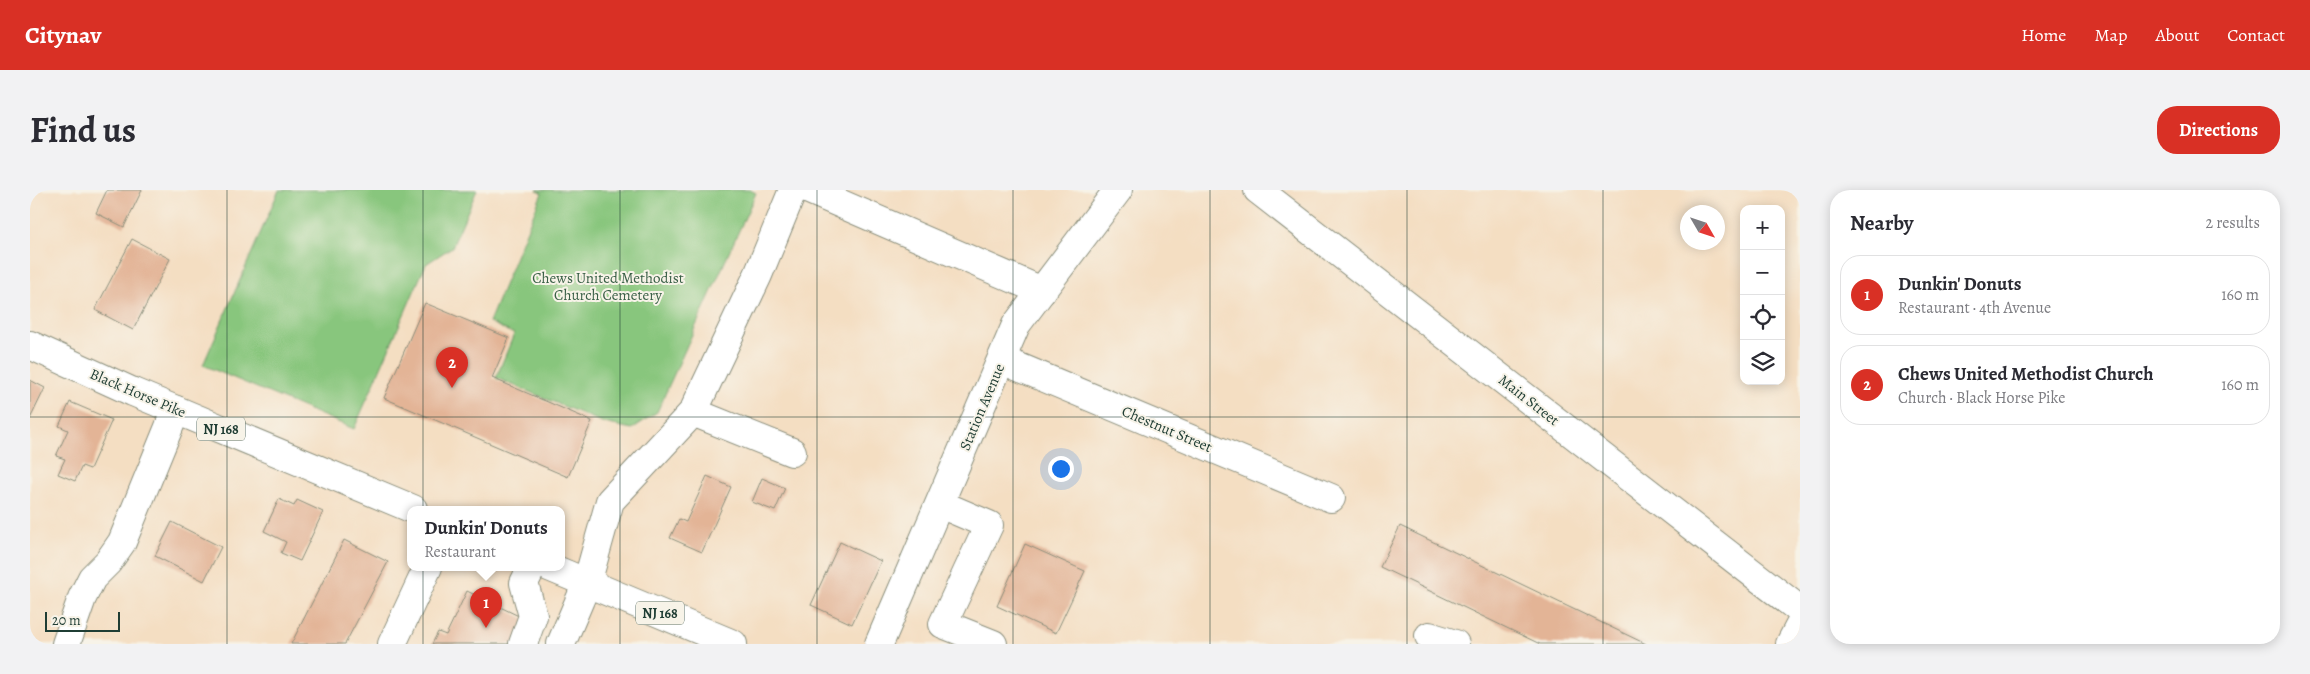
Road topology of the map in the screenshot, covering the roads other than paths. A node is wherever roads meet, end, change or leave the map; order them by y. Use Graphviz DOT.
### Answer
graph roads {
  1 [pos="793,190"];
  2 [pos="809,190"];
  3 [pos="1118,190"];
  4 [pos="1258,190"];
  5 [pos="1042,292"];
  6 [pos="30,346"];
  7 [pos="1002,360"];
  8 [pos="176,410"];
  9 [pos="693,412"];
  10 [pos="792,452"];
  11 [pos="1331,498"];
  12 [pos="940,504"];
  13 [pos="407,506"];
  14 [pos="426,571"];
  15 [pos="530,571"];
  16 [pos="560,571"];
  17 [pos="587,582"];
  18 [pos="1800,610"];
  19 [pos="1800,625"];
  20 [pos="1429,636"];
  21 [pos="66,644"];
  22 [pos="392,644"];
  23 [pos="523,644"];
  24 [pos="561,644"];
  25 [pos="733,644"];
  26 [pos="879,644"];
  27 [pos="993,644"];
  28 [pos="1455,644"];
  29 [pos="1790,644"];
  1 -- 9 [label="street"];
  2 -- 5 [label="street"];
  3 -- 5 [label="street, Station Avenue"];
  4 -- 18 [label="street, Main Street"];
  5 -- 7 [label="street, Station Avenue"];
  6 -- 8 [label="street, Black Horse Pike / NJ 168"];
  7 -- 11 [label="street, Chestnut Street"];
  7 -- 12 [label="street, Station Avenue"];
  8 -- 13 [label="street, Black Horse Pike / NJ 168"];
  8 -- 21 [label="street"];
  9 -- 10 [label="street"];
  9 -- 17 [label="street"];
  12 -- 26 [label="street, Station Avenue"];
  12 -- 27 [label="street"];
  14 -- 22 [label="street"];
  15 -- 23 [label="street"];
  16 -- 17 [label="street, NJ 168"];
  17 -- 24 [label="street"];
  17 -- 25 [label="street, NJ 168"];
  19 -- 29 [label="street"];
  20 -- 28 [label="street"];
}
